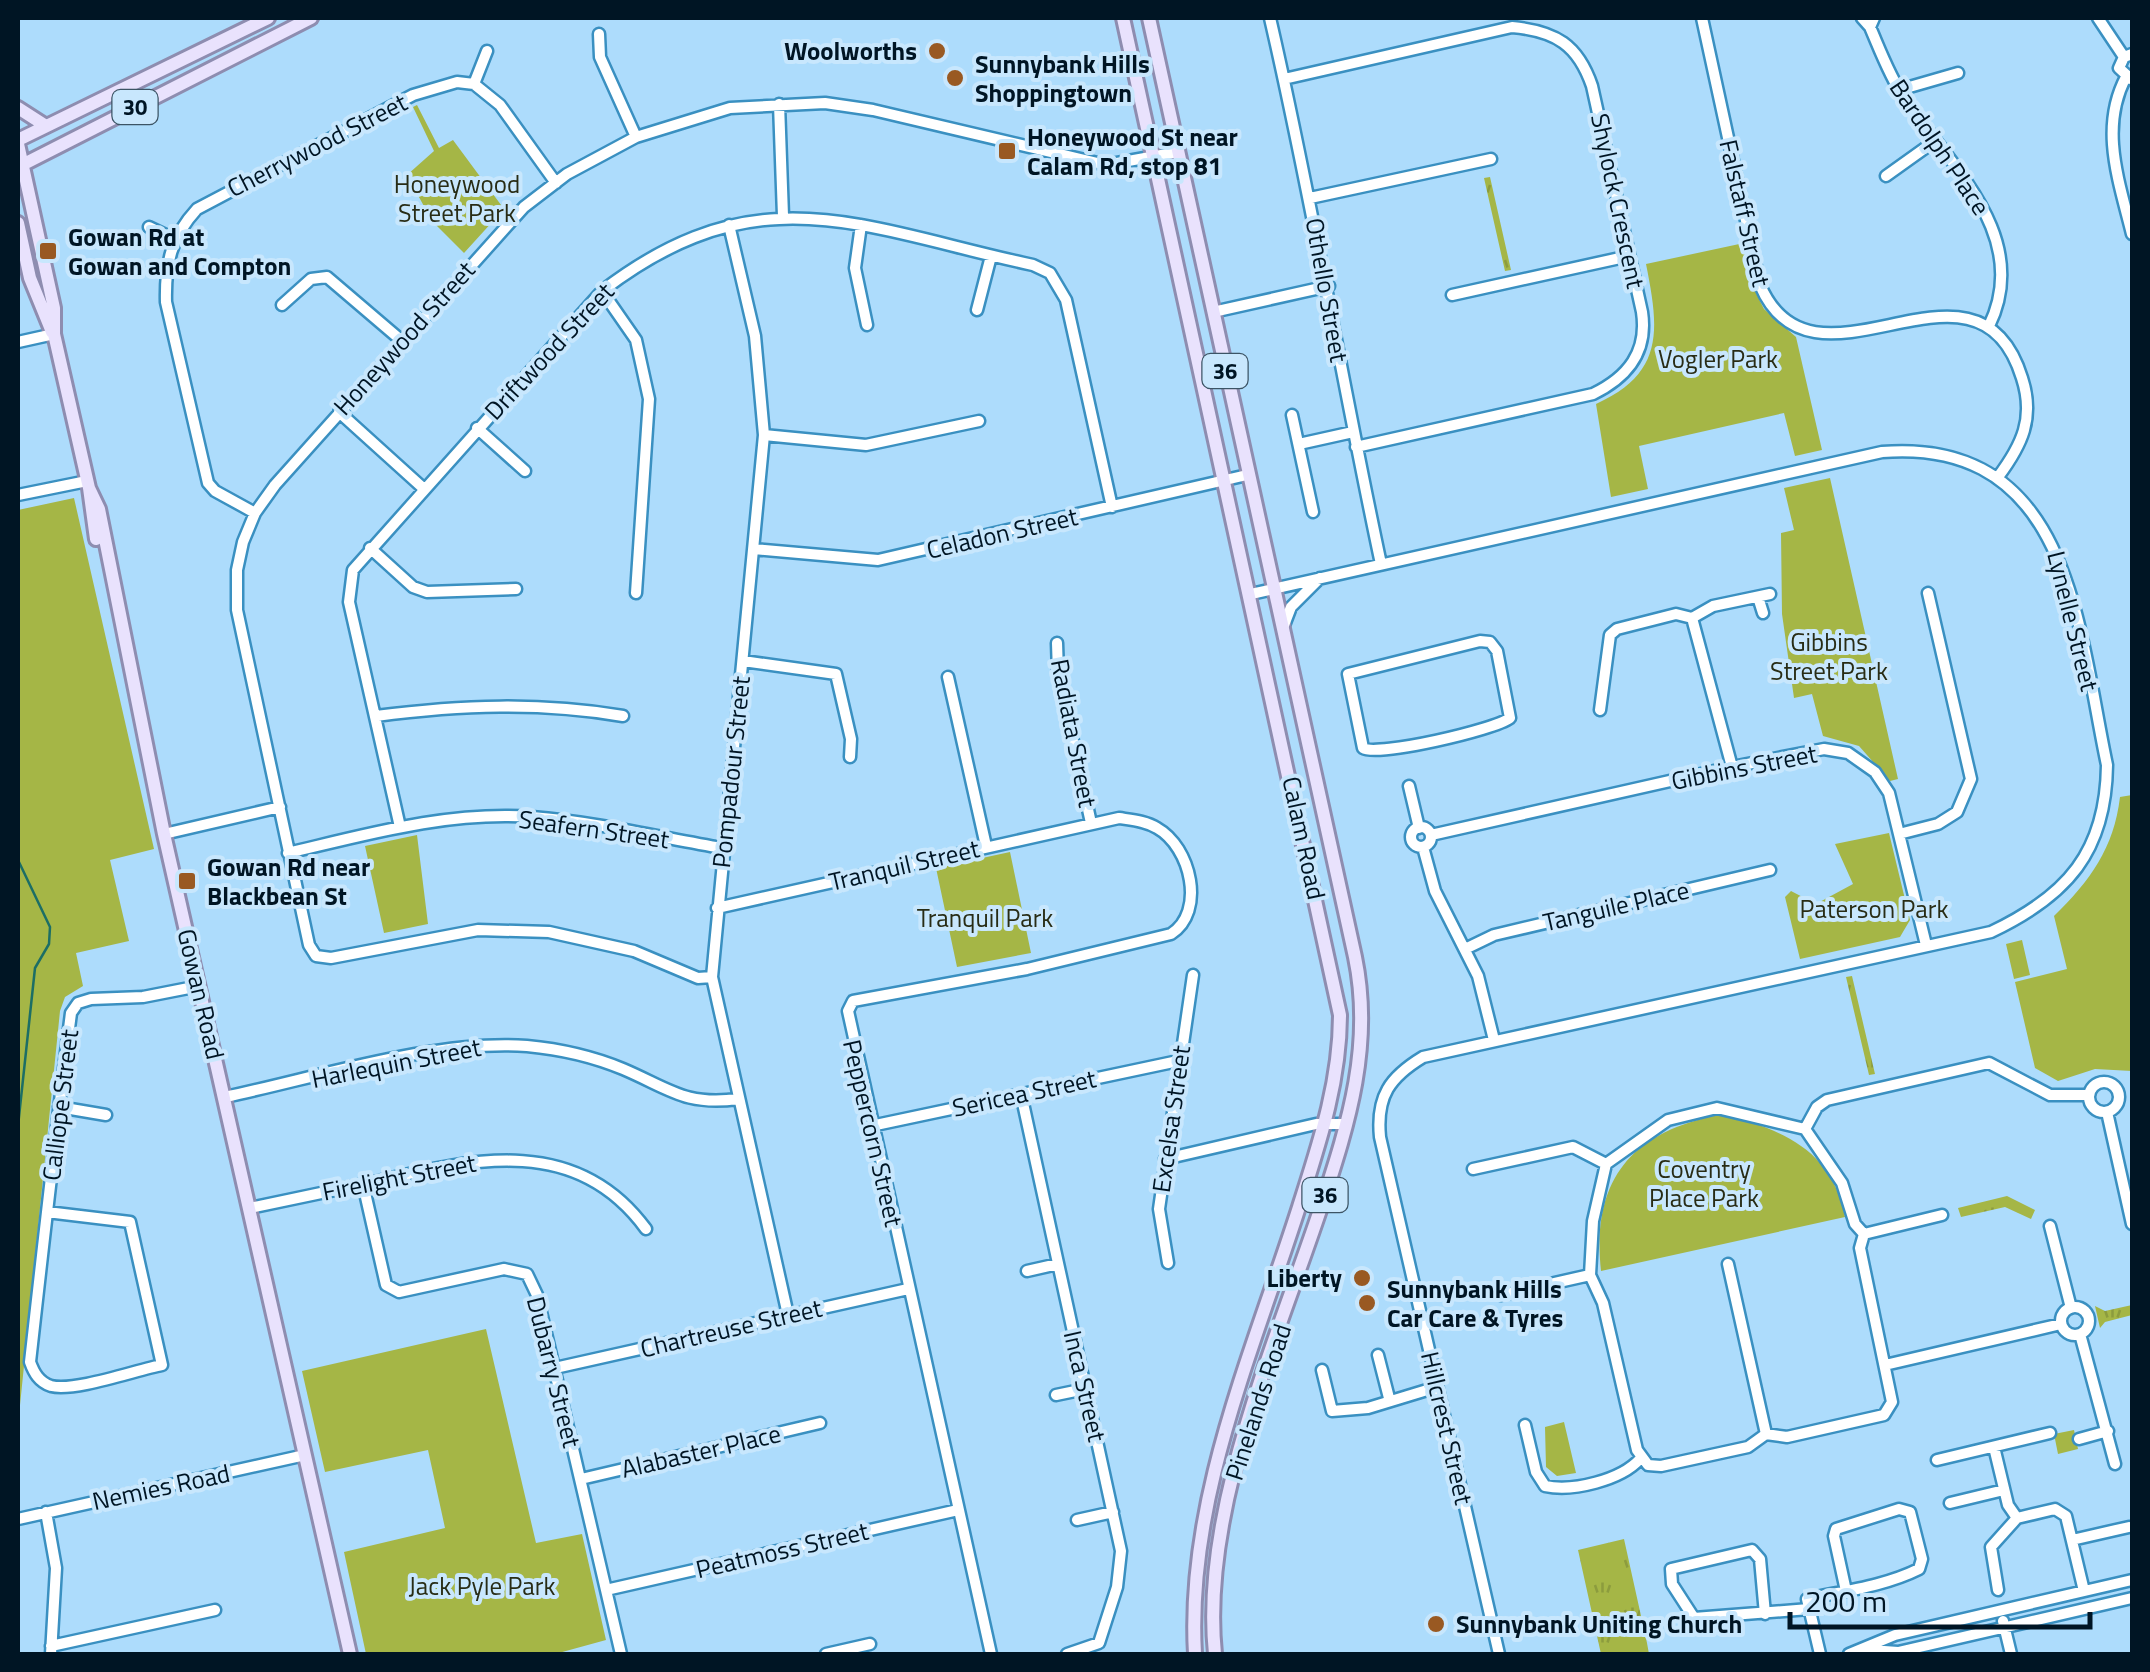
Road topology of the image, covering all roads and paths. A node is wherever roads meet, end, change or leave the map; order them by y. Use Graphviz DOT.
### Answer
graph roads {
  1 [pos="268,18"];
  2 [pos="311,18"];
  3 [pos="1149,18"];
  4 [pos="1270,18"];
  5 [pos="1702,18"];
  6 [pos="2098,18"];
  7 [pos="1869,21"];
  8 [pos="1126,22"];
  9 [pos="599,34"];
  10 [pos="487,51"];
  11 [pos="2128,55"];
  12 [pos="1958,73"];
  13 [pos="2129,78"];
  14 [pos="1284,79"];
  15 [pos="474,84"];
  16 [pos="1899,90"];
  17 [pos="778,104"];
  18 [pos="18,108"];
  19 [pos="46,126"];
  20 [pos="636,137"];
  21 [pos="1934,140"];
  22 [pos="18,142"];
  23 [pos="1178,152"];
  24 [pos="1154,158"];
  25 [pos="1491,159"];
  26 [pos="20,166"];
  27 [pos="1886,176"];
  28 [pos="556,182"];
  29 [pos="1310,198"];
  30 [pos="783,216"];
  31 [pos="18,223"];
  32 [pos="729,225"];
  33 [pos="862,225"];
  34 [pos="149,227"];
  35 [pos="2132,234"];
  36 [pos="174,239"];
  37 [pos="990,256"];
  38 [pos="1630,256"];
  39 [pos="1329,286"];
  40 [pos="602,291"];
  41 [pos="1452,296"];
  42 [pos="282,305"];
  43 [pos="977,310"];
  44 [pos="1213,312"];
  45 [pos="867,326"];
  46 [pos="1990,326"];
  47 [pos="54,334"];
  48 [pos="402,341"];
  49 [pos="18,342"];
  50 [pos="339,412"];
  51 [pos="1292,415"];
  52 [pos="979,421"];
  53 [pos="477,428"];
  54 [pos="1352,432"];
  55 [pos="764,436"];
  56 [pos="1299,444"];
  57 [pos="1356,447"];
  58 [pos="525,471"];
  59 [pos="1248,475"];
  60 [pos="1998,476"];
  61 [pos="1225,480"];
  62 [pos="88,484"];
  63 [pos="423,488"];
  64 [pos="18,495"];
  65 [pos="1112,507"];
  66 [pos="1313,512"];
  67 [pos="256,513"];
  68 [pos="370,548"];
  69 [pos="754,549"];
  70 [pos="1381,564"];
  71 [pos="1321,578"];
  72 [pos="516,589"];
  73 [pos="1272,589"];
  74 [pos="636,592"];
  75 [pos="1928,592"];
  76 [pos="1251,594"];
  77 [pos="1762,614"];
  78 [pos="1692,618"];
  79 [pos="1282,632"];
  80 [pos="1057,643"];
  81 [pos="743,660"];
  82 [pos="948,678"];
  83 [pos="1600,710"];
  84 [pos="376,716"];
  85 [pos="623,716"];
  86 [pos="1398,750"];
  87 [pos="850,757"];
  88 [pos="1732,767"];
  89 [pos="1409,786"];
  90 [pos="280,808"];
  91 [pos="1091,823"];
  92 [pos="400,827"];
  93 [pos="1419,828"];
  94 [pos="164,834"];
  95 [pos="1900,834"];
  96 [pos="1431,835"];
  97 [pos="986,846"];
  98 [pos="1423,847"];
  99 [pos="722,848"];
  100 [pos="288,853"];
  101 [pos="1770,870"];
  102 [pos="717,908"];
  103 [pos="1346,920"];
  104 [pos="1926,945"];
  105 [pos="1466,949"];
  106 [pos="1193,976"];
  107 [pos="712,977"];
  108 [pos="199,986"];
  109 [pos="1494,1040"];
  110 [pos="1178,1061"];
  111 [pos="2132,1090"];
  112 [pos="2119,1092"];
  113 [pos="1021,1094"];
  114 [pos="2089,1094"];
  115 [pos="225,1097"];
  116 [pos="738,1099"];
  117 [pos="59,1107"];
  118 [pos="2107,1112"];
  119 [pos="106,1114"];
  120 [pos="1346,1124"];
  121 [pos="871,1126"];
  122 [pos="1324,1128"];
  123 [pos="1806,1128"];
  124 [pos="1166,1160"];
  125 [pos="1606,1164"];
  126 [pos="1473,1169"];
  127 [pos="363,1184"];
  128 [pos="250,1208"];
  129 [pos="47,1212"];
  130 [pos="1942,1215"];
  131 [pos="2132,1224"];
  132 [pos="2050,1226"];
  133 [pos="646,1229"];
  134 [pos="1864,1234"];
  135 [pos="1168,1263"];
  136 [pos="1058,1264"];
  137 [pos="1728,1264"];
  138 [pos="1026,1271"];
  139 [pos="1590,1275"];
  140 [pos="908,1289"];
  141 [pos="1501,1295"];
  142 [pos="2071,1308"];
  143 [pos="788,1315"];
  144 [pos="2061,1324"];
  145 [pos="2080,1334"];
  146 [pos="1378,1355"];
  147 [pos="1884,1365"];
  148 [pos="555,1368"];
  149 [pos="1322,1370"];
  150 [pos="1437,1387"];
  151 [pos="1085,1389"];
  152 [pos="1056,1395"];
  153 [pos="1388,1398"];
  154 [pos="820,1423"];
  155 [pos="1525,1424"];
  156 [pos="2108,1432"];
  157 [pos="1766,1434"];
  158 [pos="2050,1434"];
  159 [pos="2079,1439"];
  160 [pos="1994,1447"];
  161 [pos="305,1456"];
  162 [pos="1640,1459"];
  163 [pos="1937,1460"];
  164 [pos="2115,1464"];
  165 [pos="581,1479"];
  166 [pos="2004,1490"];
  167 [pos="1950,1503"];
  168 [pos="958,1510"];
  169 [pos="46,1512"];
  170 [pos="1113,1512"];
  171 [pos="18,1518"];
  172 [pos="2017,1518"];
  173 [pos="1077,1520"];
  174 [pos="2130,1527"];
  175 [pos="2072,1540"];
  176 [pos="2132,1580"];
  177 [pos="606,1590"];
  178 [pos="1846,1590"];
  179 [pos="1998,1590"];
  180 [pos="2084,1591"];
  181 [pos="2132,1598"];
  182 [pos="1808,1604"];
  183 [pos="216,1610"];
  184 [pos="2001,1611"];
  185 [pos="1765,1614"];
  186 [pos="2004,1627"];
  187 [pos="870,1644"];
  188 [pos="51,1650"];
  189 [pos="1870,1650"];
  190 [pos="350,1654"];
  191 [pos="620,1654"];
  192 [pos="826,1654"];
  193 [pos="991,1654"];
  194 [pos="1067,1654"];
  195 [pos="1195,1654"];
  196 [pos="1215,1654"];
  197 [pos="1499,1654"];
  198 [pos="1820,1654"];
  199 [pos="1849,1654"];
  200 [pos="2011,1654"];
  1 -- 19 [label="main road, 30"];
  2 -- 26 [label="main road, 30"];
  3 -- 23 [label="main road, Calam Road / 36"];
  4 -- 14 [label="street, Othello Street"];
  5 -- 46 [label="street, Falstaff Street"];
  6 -- 11 [label="street"];
  7 -- 16 [label="street, Bardolph Place"];
  8 -- 24 [label="main road, Calam Road / 36"];
  9 -- 20 [label="street"];
  10 -- 15 [label="street"];
  11 -- 13 [label="street"];
  12 -- 16 [label="street"];
  13 -- 35 [label="street"];
  14 -- 29 [label="street, Othello Street"];
  14 -- 38 [label="street, Shylock Crescent"];
  15 -- 28 [label="street"];
  15 -- 36 [label="street, Cherrywood Street"];
  16 -- 21 [label="street, Bardolph Place"];
  17 -- 20 [label="street, Honeywood Street"];
  17 -- 24 [label="street, Honeywood Street"];
  17 -- 30 [label="street"];
  18 -- 19 [label="main road"];
  19 -- 22 [label="main road, 30"];
  20 -- 28 [label="street, Honeywood Street"];
  21 -- 27 [label="street"];
  21 -- 46 [label="street, Bardolph Place"];
  22 -- 26 [label="main road, Gowan Road"];
  23 -- 24 [label="street, Honeywood Street"];
  23 -- 44 [label="main road, Calam Road / 36"];
  24 -- 61 [label="main road, Calam Road / 36"];
  25 -- 29 [label="street"];
  26 -- 47 [label="main road, Gowan Road"];
  28 -- 48 [label="street, Honeywood Street"];
  29 -- 39 [label="street, Othello Street"];
  30 -- 32 [label="street, Driftwood Street"];
  30 -- 33 [label="street, Driftwood Street"];
  31 -- 47 [label="main road, Gowan Road"];
  32 -- 40 [label="street, Driftwood Street"];
  32 -- 55 [label="street, Pompadour Street"];
  33 -- 37 [label="street, Driftwood Street"];
  33 -- 45 [label="street"];
  34 -- 36 [label="street"];
  36 -- 67 [label="street"];
  37 -- 43 [label="street"];
  37 -- 65 [label="street, Driftwood Street"];
  38 -- 41 [label="street"];
  38 -- 57 [label="street, Shylock Crescent"];
  39 -- 44 [label="street"];
  39 -- 54 [label="street, Othello Street"];
  40 -- 53 [label="street, Driftwood Street"];
  40 -- 74 [label="street"];
  42 -- 48 [label="street"];
  44 -- 59 [label="main road, Calam Road / 36"];
  46 -- 60 [label="street"];
  47 -- 49 [label="street"];
  47 -- 62 [label="main road, Gowan Road"];
  48 -- 50 [label="street, Honeywood Street"];
  50 -- 63 [label="street"];
  50 -- 67 [label="street, Honeywood Street"];
  51 -- 56 [label="street"];
  52 -- 55 [label="street"];
  53 -- 58 [label="street"];
  53 -- 63 [label="street, Driftwood Street"];
  54 -- 56 [label="street"];
  54 -- 57 [label="street, Othello Street"];
  55 -- 69 [label="street, Pompadour Street"];
  56 -- 66 [label="street"];
  57 -- 70 [label="street, Othello Street"];
  59 -- 61 [label="street, Celadon Street"];
  59 -- 73 [label="main road, Calam Road / 36"];
  60 -- 70 [label="street, Lynelle Street"];
  60 -- 104 [label="street, Lynelle Street"];
  61 -- 65 [label="street, Celadon Street"];
  61 -- 76 [label="main road, Calam Road / 36"];
  62 -- 64 [label="street"];
  62 -- 94 [label="main road, Gowan Road"];
  63 -- 68 [label="street, Driftwood Street"];
  65 -- 69 [label="street, Celadon Street"];
  67 -- 90 [label="street, Honeywood Street"];
  68 -- 72 [label="street"];
  68 -- 84 [label="street, Driftwood Street"];
  69 -- 81 [label="street, Pompadour Street"];
  70 -- 71 [label="street, Lynelle Street"];
  71 -- 73 [label="street, Lynelle Street"];
  71 -- 79 [label="street"];
  73 -- 76 [label="street, Lynelle Street"];
  73 -- 79 [label="main road, Calam Road / 36"];
  75 -- 95 [label="street"];
  76 -- 122 [label="main road, Calam Road / 36"];
  77 -- 78 [label="street"];
  78 -- 83 [label="street"];
  78 -- 88 [label="street"];
  79 -- 103 [label="main road, Calam Road / 36"];
  80 -- 91 [label="street, Radiata Street"];
  81 -- 87 [label="street"];
  81 -- 99 [label="street, Pompadour Street"];
  82 -- 97 [label="street"];
  84 -- 85 [label="street"];
  84 -- 92 [label="street, Driftwood Street"];
  86 -- 86 [label="street"];
  88 -- 95 [label="street, Gibbins Street"];
  88 -- 96 [label="street, Gibbins Street"];
  89 -- 93 [label="street"];
  90 -- 94 [label="street"];
  90 -- 100 [label="street, Honeywood Street"];
  91 -- 97 [label="street, Tranquil Street"];
  91 -- 121 [label="street, Peppercorn Street"];
  92 -- 99 [label="street, Seafern Street"];
  92 -- 100 [label="street, Seafern Street"];
  93 -- 96 [label="street"];
  93 -- 98 [label="street"];
  94 -- 108 [label="main road, Gowan Road"];
  95 -- 104 [label="street, Gibbins Street"];
  96 -- 98 [label="street"];
  97 -- 102 [label="street, Tranquil Street"];
  98 -- 105 [label="street"];
  99 -- 102 [label="street, Pompadour Street"];
  100 -- 107 [label="street, Honeywood Street"];
  101 -- 105 [label="street, Tanguile Place"];
  102 -- 107 [label="street, Pompadour Street"];
  103 -- 120 [label="main road, Pinelands Road / 36"];
  104 -- 109 [label="street, Lynelle Street"];
  105 -- 109 [label="street"];
  106 -- 110 [label="street, Excelsa Street"];
  107 -- 116 [label="street, Pompadour Street"];
  108 -- 115 [label="main road, Gowan Road"];
  108 -- 117 [label="street, Calliope Street"];
  109 -- 150 [label="street, Hillcrest Street"];
  110 -- 113 [label="street, Sericea Street"];
  110 -- 124 [label="street, Excelsa Street"];
  111 -- 112 [label="street"];
  112 -- 114 [label="street"];
  112 -- 118 [label="street"];
  113 -- 121 [label="street, Sericea Street"];
  113 -- 136 [label="street, Inca Street"];
  114 -- 118 [label="street"];
  114 -- 123 [label="street"];
  115 -- 116 [label="street, Harlequin Street"];
  115 -- 128 [label="main road, Gowan Road"];
  116 -- 143 [label="street, Pompadour Street"];
  117 -- 119 [label="street"];
  117 -- 129 [label="street, Calliope Street"];
  118 -- 131 [label="street"];
  120 -- 122 [label="street"];
  120 -- 196 [label="main road, Pinelands Road / 36"];
  121 -- 140 [label="street, Peppercorn Street"];
  122 -- 124 [label="street"];
  122 -- 195 [label="main road, Calam Road / 36"];
  123 -- 125 [label="street"];
  123 -- 134 [label="street"];
  124 -- 135 [label="street, Excelsa Street"];
  125 -- 126 [label="street"];
  125 -- 139 [label="street"];
  127 -- 128 [label="street, Firelight Street"];
  127 -- 133 [label="street, Firelight Street"];
  127 -- 148 [label="street, Dubarry Street"];
  128 -- 161 [label="main road, Gowan Road"];
  129 -- 129 [label="street, Calliope Street"];
  130 -- 134 [label="street"];
  132 -- 142 [label="street"];
  134 -- 147 [label="street"];
  136 -- 138 [label="street"];
  136 -- 151 [label="street, Inca Street"];
  137 -- 157 [label="street"];
  139 -- 141 [label="street"];
  139 -- 162 [label="street"];
  140 -- 143 [label="street, Chartreuse Street"];
  140 -- 168 [label="street, Peppercorn Street"];
  142 -- 144 [label="street"];
  142 -- 145 [label="street"];
  143 -- 148 [label="street, Chartreuse Street"];
  144 -- 145 [label="street"];
  144 -- 147 [label="street"];
  145 -- 156 [label="street"];
  146 -- 153 [label="street"];
  147 -- 157 [label="street"];
  148 -- 165 [label="street, Dubarry Street"];
  149 -- 153 [label="street"];
  150 -- 153 [label="street"];
  150 -- 197 [label="street, Hillcrest Street"];
  151 -- 152 [label="street"];
  151 -- 170 [label="street, Inca Street"];
  154 -- 165 [label="street, Alabaster Place"];
  155 -- 162 [label="street"];
  156 -- 159 [label="street"];
  156 -- 164 [label="street"];
  157 -- 162 [label="street"];
  158 -- 160 [label="street"];
  160 -- 163 [label="street"];
  160 -- 166 [label="street"];
  161 -- 169 [label="street, Nemies Road"];
  161 -- 190 [label="main road, Gowan Road"];
  165 -- 177 [label="street, Dubarry Street"];
  166 -- 167 [label="street"];
  166 -- 172 [label="street"];
  168 -- 177 [label="street, Peatmoss Street"];
  168 -- 193 [label="street, Peppercorn Street"];
  169 -- 171 [label="street, Nemies Road"];
  169 -- 188 [label="street"];
  170 -- 173 [label="street"];
  170 -- 194 [label="street, Inca Street"];
  172 -- 175 [label="street"];
  172 -- 179 [label="street"];
  174 -- 175 [label="street"];
  175 -- 180 [label="street"];
  176 -- 180 [label="street"];
  177 -- 191 [label="street, Dubarry Street"];
  178 -- 178 [label="street"];
  178 -- 182 [label="street"];
  180 -- 184 [label="street"];
  181 -- 186 [label="street"];
  182 -- 185 [label="street"];
  182 -- 198 [label="street"];
  183 -- 188 [label="street"];
  184 -- 186 [label="street"];
  184 -- 189 [label="street"];
  185 -- 185 [label="street"];
  186 -- 189 [label="street"];
  186 -- 200 [label="street"];
  187 -- 192 [label="street"];
  189 -- 199 [label="street"];
}
